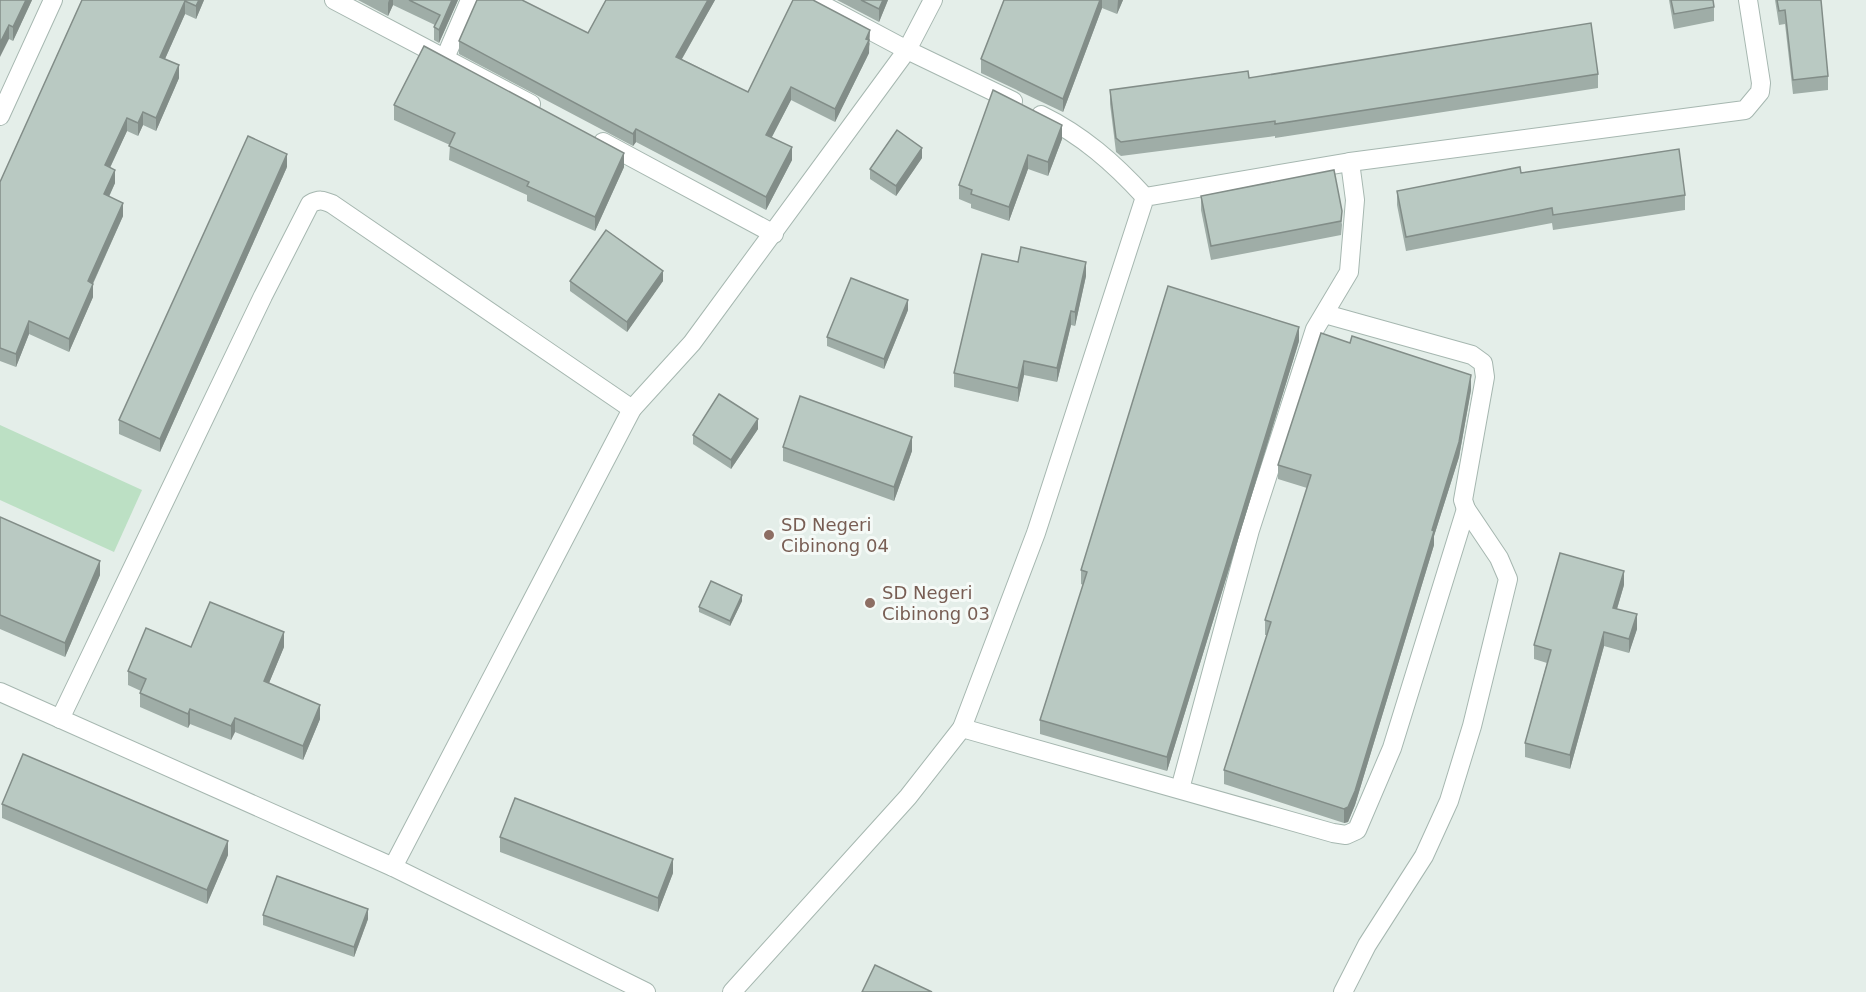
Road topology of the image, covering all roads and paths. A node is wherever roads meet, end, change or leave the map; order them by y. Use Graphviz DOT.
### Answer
graph roads {
  1 [pos="53,0"];
  2 [pos="334,0"];
  3 [pos="470,0"];
  4 [pos="813,0"];
  5 [pos="933,0"];
  6 [pos="1748,0"];
  7 [pos="907,50"];
  8 [pos="446,57"];
  9 [pos="1,109"];
  10 [pos="550,114"];
  11 [pos="592,136"];
  12 [pos="1350,162"];
  13 [pos="1145,196"];
  14 [pos="774,234"];
  15 [pos="1325,314"];
  16 [pos="632,409"];
  17 [pos="1466,509"];
  18 [pos="0,692"];
  19 [pos="60,719"];
  20 [pos="962,728"];
  21 [pos="1180,789"];
  22 [pos="393,867"];
  23 [pos="646,992"];
  24 [pos="732,992"];
  25 [pos="1342,992"];
  1 -- 9 [label="street"];
  2 -- 8 [label="street"];
  3 -- 8 [label="street"];
  4 -- 7 [label="street"];
  5 -- 7 [label="street"];
  6 -- 12 [label="street"];
  7 -- 13 [label="street"];
  7 -- 14 [label="street"];
  8 -- 10 [label="street"];
  11 -- 14 [label="street"];
  12 -- 13 [label="street"];
  12 -- 15 [label="street"];
  13 -- 20 [label="street"];
  14 -- 16 [label="street"];
  15 -- 17 [label="street"];
  15 -- 21 [label="street"];
  16 -- 19 [label="street"];
  16 -- 22 [label="street"];
  17 -- 21 [label="street"];
  17 -- 25 [label="street"];
  18 -- 19 [label="street"];
  19 -- 22 [label="street"];
  20 -- 21 [label="street"];
  20 -- 24 [label="street"];
  22 -- 23 [label="street"];
}
